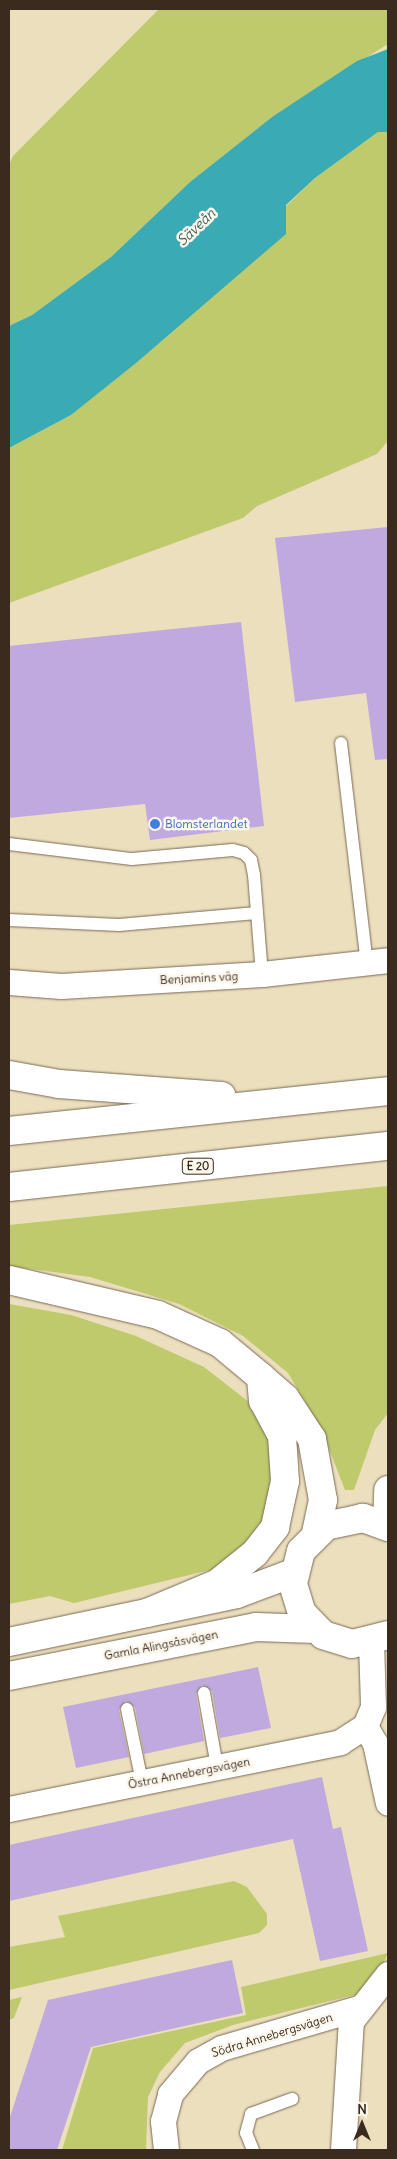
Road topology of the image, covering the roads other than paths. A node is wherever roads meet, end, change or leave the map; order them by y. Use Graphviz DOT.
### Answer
graph roads {
  1 [pos="341,743"];
  2 [pos="9,844"];
  3 [pos="256,913"];
  4 [pos="9,920"];
  5 [pos="377,962"];
  6 [pos="262,974"];
  7 [pos="9,982"];
  8 [pos="9,1076"];
  9 [pos="388,1091"];
  10 [pos="294,1101"];
  11 [pos="9,1131"];
  12 [pos="388,1146"];
  13 [pos="9,1187"];
  14 [pos="9,1280"];
  15 [pos="261,1377"];
  16 [pos="388,1490"];
  17 [pos="388,1526"];
  18 [pos="316,1532"];
  19 [pos="294,1573"];
  20 [pos="148,1613"];
  21 [pos="315,1629"];
  22 [pos="380,1638"];
  23 [pos="9,1642"];
  24 [pos="9,1676"];
  25 [pos="204,1693"];
  26 [pos="127,1709"];
  27 [pos="365,1726"];
  28 [pos="218,1767"];
  29 [pos="142,1782"];
  30 [pos="388,1803"];
  31 [pos="9,1809"];
  32 [pos="388,1974"];
  33 [pos="359,2008"];
  34 [pos="292,2099"];
  35 [pos="166,2150"];
  36 [pos="253,2150"];
  37 [pos="343,2150"];
  1 -- 5 [label="lane"];
  2 -- 3 [label="lane"];
  3 -- 4 [label="lane"];
  3 -- 6 [label="lane"];
  5 -- 6 [label="street, Benjamins väg"];
  6 -- 7 [label="street, Benjamins väg"];
  8 -- 10 [label="main road"];
  9 -- 10 [label="main road"];
  10 -- 11 [label="main road"];
  12 -- 13 [label="main road, E 20"];
  14 -- 15 [label="main road"];
  15 -- 18 [label="main road"];
  15 -- 20 [label="main road"];
  16 -- 17 [label="main road"];
  17 -- 18 [label="main road"];
  18 -- 19 [label="main road"];
  19 -- 20 [label="main road"];
  19 -- 21 [label="main road"];
  20 -- 23 [label="main road"];
  21 -- 22 [label="main road"];
  21 -- 24 [label="main road, Gamla Alingsåsvägen"];
  22 -- 27 [label="street"];
  25 -- 28 [label="lane"];
  26 -- 29 [label="lane"];
  27 -- 28 [label="street, Östra Annebergsvägen"];
  27 -- 30 [label="street"];
  28 -- 29 [label="street, Östra Annebergsvägen"];
  29 -- 31 [label="street, Östra Annebergsvägen"];
  32 -- 33 [label="street"];
  33 -- 35 [label="street, Södra Annebergsvägen"];
  33 -- 37 [label="street"];
  34 -- 36 [label="lane"];
}
